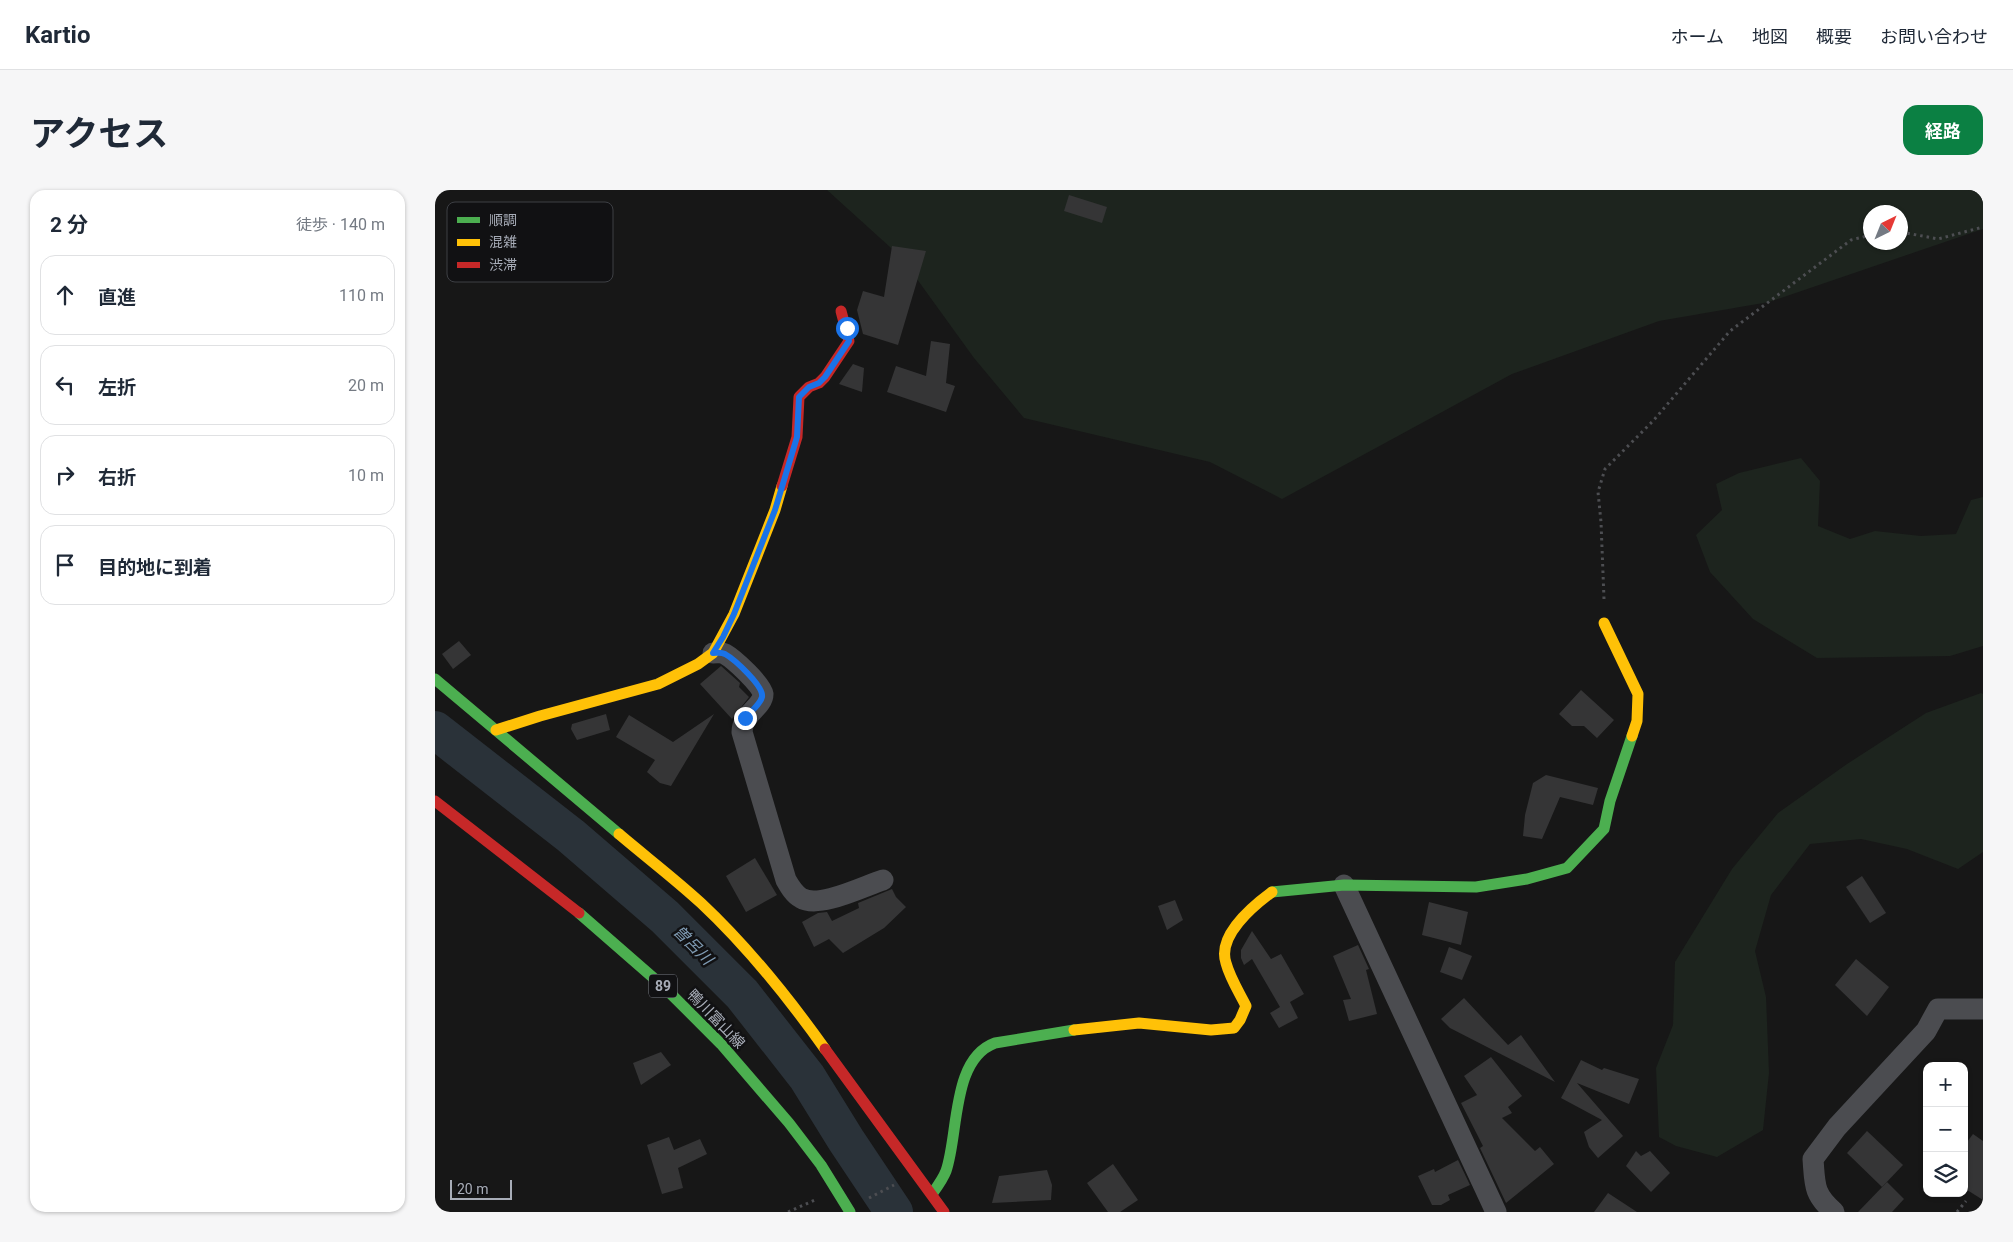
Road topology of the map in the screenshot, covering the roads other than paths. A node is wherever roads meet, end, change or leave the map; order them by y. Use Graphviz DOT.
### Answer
graph roads {
  1 [pos="841,311"];
  2 [pos="1604,623"];
  3 [pos="713,653"];
  4 [pos="435,679"];
  5 [pos="496,730"];
  6 [pos="435,801"];
  7 [pos="883,880"];
  8 [pos="1344,885"];
  9 [pos="1983,1009"];
  10 [pos="932,1194"];
  11 [pos="849,1212"];
  12 [pos="944,1212"];
  13 [pos="1496,1212"];
  14 [pos="1834,1212"];
  1 -- 3 [label="street"];
  2 -- 8 [label="street"];
  3 -- 5 [label="street"];
  3 -- 7 [label="street"];
  4 -- 5 [label="street"];
  5 -- 10 [label="street"];
  6 -- 11 [label="street, 鴨川富山線 / 89"];
  8 -- 10 [label="street"];
  8 -- 13 [label="street"];
  9 -- 14 [label="street"];
  10 -- 12 [label="street"];
}
